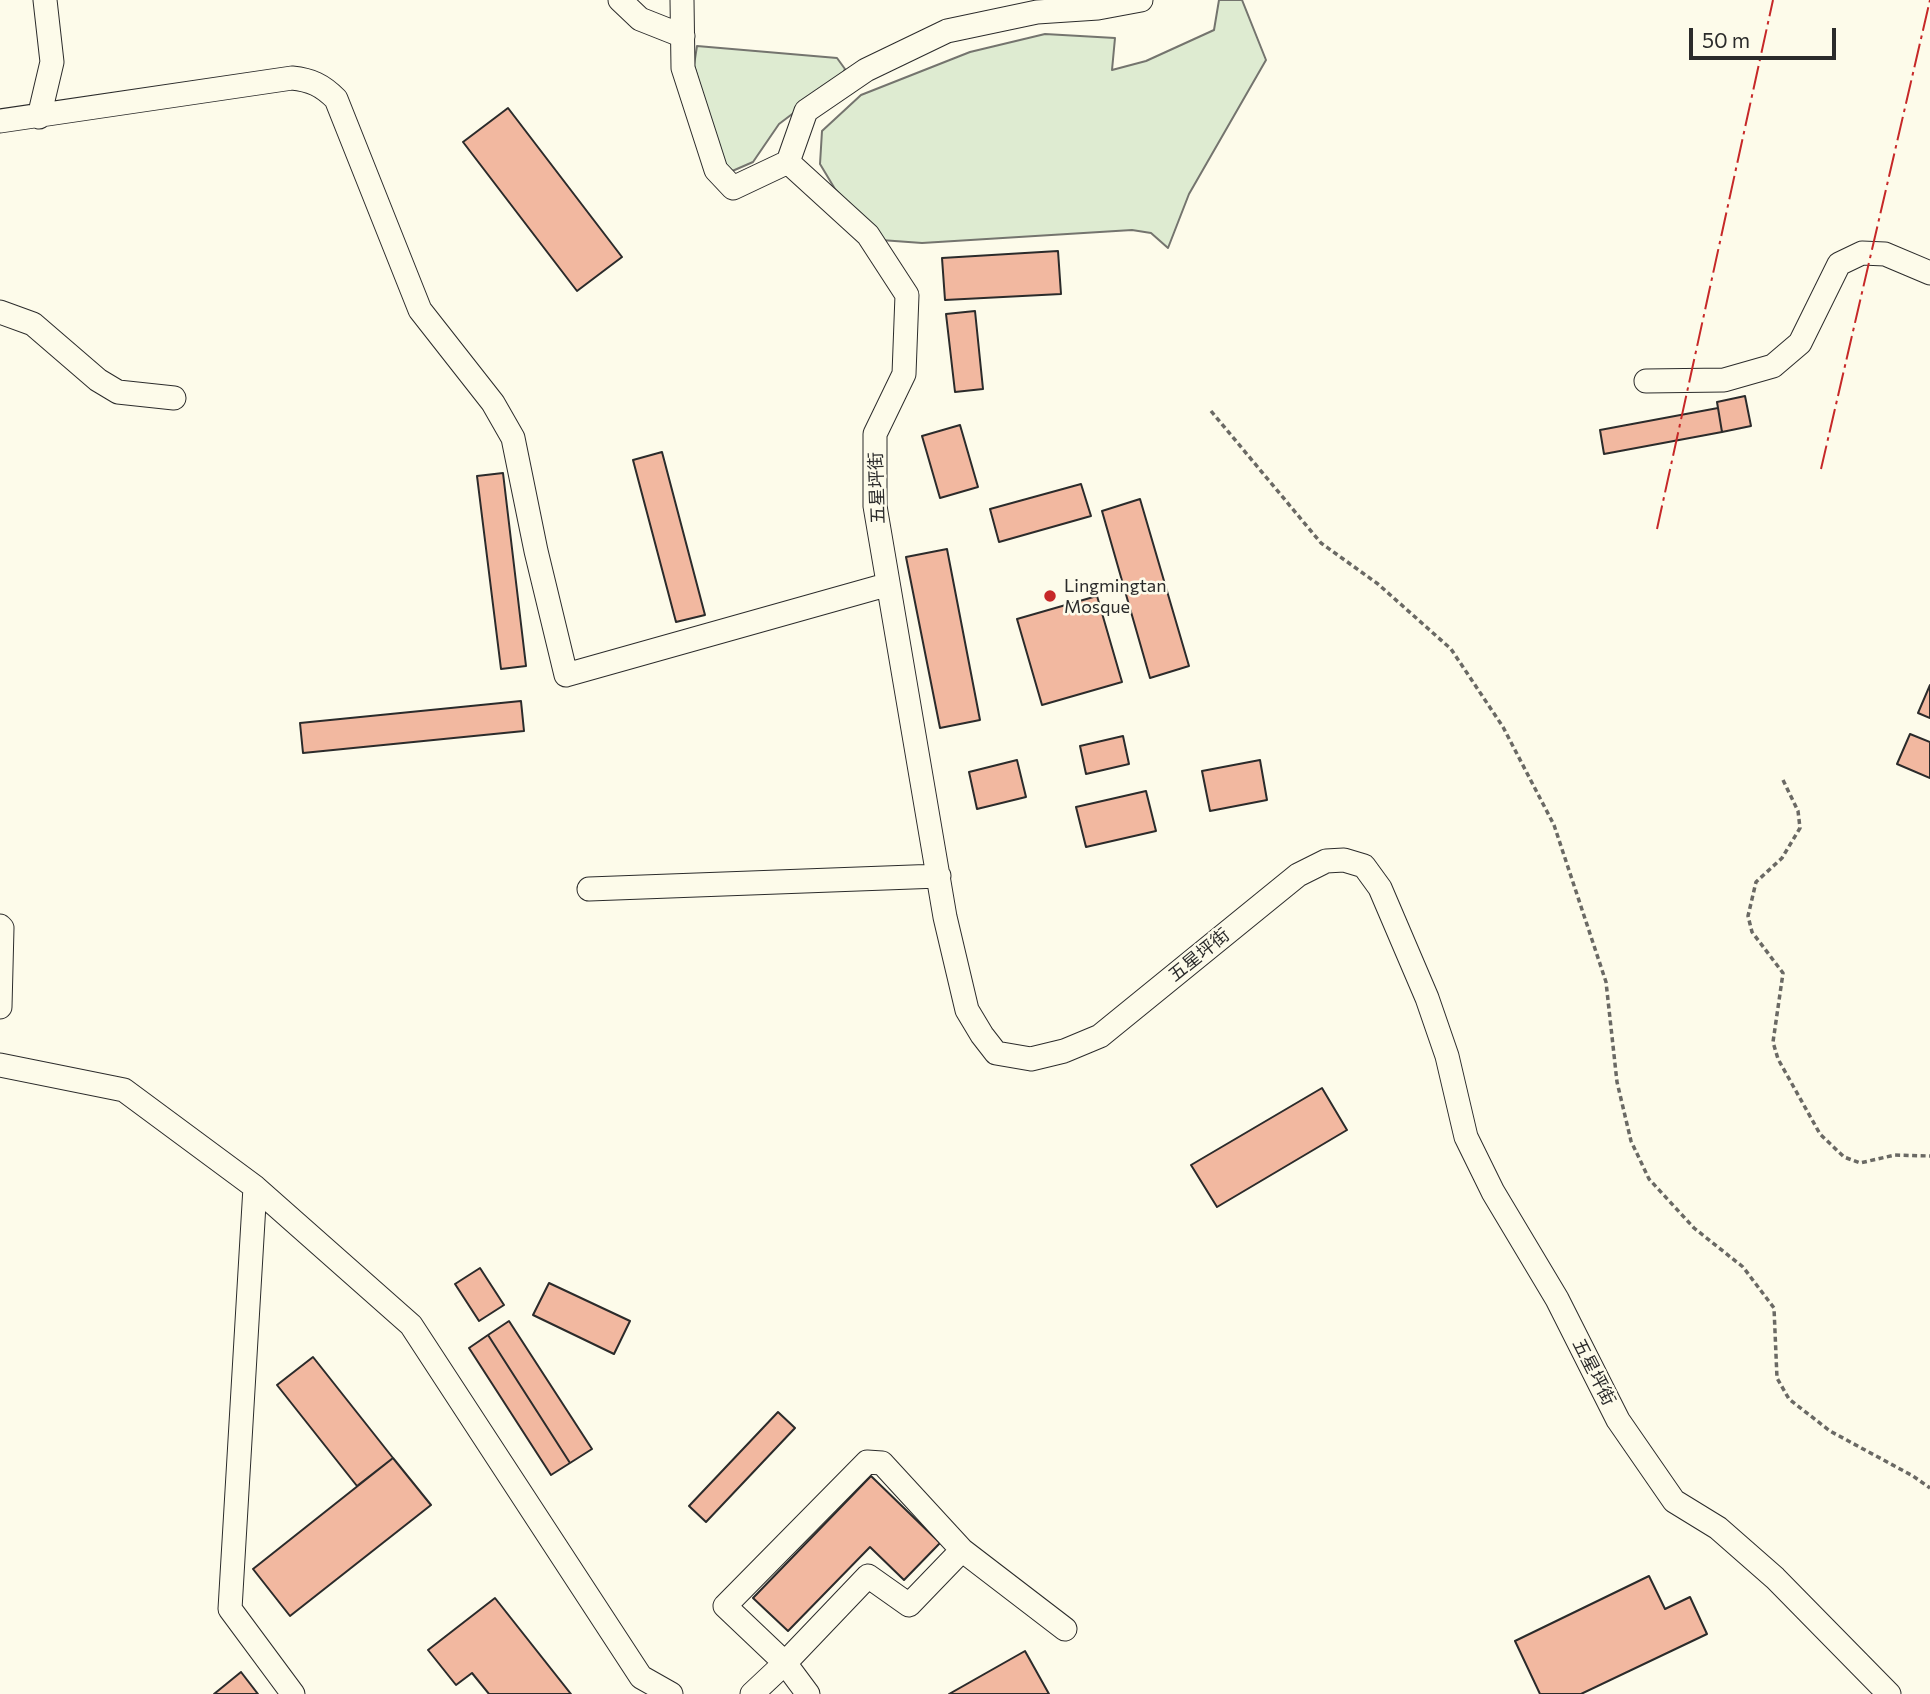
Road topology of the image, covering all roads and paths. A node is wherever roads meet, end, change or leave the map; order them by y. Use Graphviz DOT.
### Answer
graph roads {
  1 [pos="45,0"];
  2 [pos="620,0"];
  3 [pos="682,0"];
  4 [pos="1141,0"];
  5 [pos="683,36"];
  6 [pos="39,117"];
  7 [pos="0,121"];
  8 [pos="788,162"];
  9 [pos="1930,273"];
  10 [pos="0,312"];
  11 [pos="1646,381"];
  12 [pos="174,398"];
  13 [pos="1211,411"];
  14 [pos="886,585"];
  15 [pos="1783,780"];
  16 [pos="939,876"];
  17 [pos="589,889"];
  18 [pos="0,926"];
  19 [pos="0,1007"];
  20 [pos="0,1065"];
  21 [pos="1930,1156"];
  22 [pos="256,1187"];
  23 [pos="1930,1488"];
  24 [pos="962,1550"];
  25 [pos="1065,1629"];
  26 [pos="785,1663"];
  27 [pos="293,1694"];
  28 [pos="671,1694"];
  29 [pos="752,1694"];
  30 [pos="808,1694"];
  31 [pos="1889,1694"];
  1 -- 6 [label="street"];
  2 -- 5 [label="street"];
  3 -- 5 [label="street"];
  4 -- 8 [label="street"];
  5 -- 8 [label="street"];
  6 -- 7 [label="street"];
  6 -- 14 [label="street"];
  8 -- 14 [label="street, 五星坪街"];
  9 -- 11 [label="street"];
  10 -- 12 [label="street"];
  13 -- 23 [label="path"];
  14 -- 16 [label="street, 五星坪街"];
  15 -- 21 [label="path"];
  16 -- 17 [label="street"];
  16 -- 31 [label="street, 五星坪街"];
  18 -- 19 [label="street"];
  20 -- 22 [label="street"];
  22 -- 27 [label="street"];
  22 -- 28 [label="street"];
  24 -- 25 [label="street"];
  24 -- 26 [label="street"];
  24 -- 26 [label="street"];
  26 -- 29 [label="street"];
  26 -- 30 [label="street"];
}
